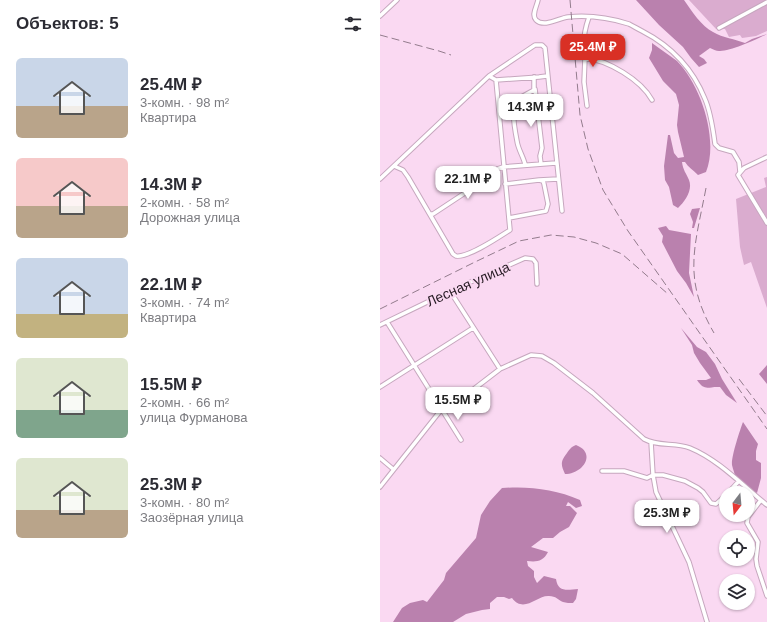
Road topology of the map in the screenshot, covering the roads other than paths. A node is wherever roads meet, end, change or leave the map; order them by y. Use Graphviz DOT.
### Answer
graph roads {
  1 [pos="397,0"];
  2 [pos="538,0"];
  3 [pos="767,2"];
  4 [pos="380,16"];
  5 [pos="589,17"];
  6 [pos="719,28"];
  7 [pos="585,58"];
  8 [pos="489,76"];
  9 [pos="547,76"];
  10 [pos="534,77"];
  11 [pos="496,80"];
  12 [pos="535,89"];
  13 [pos="652,100"];
  14 [pos="587,106"];
  15 [pos="767,158"];
  16 [pos="556,163"];
  17 [pos="525,164"];
  18 [pos="541,164"];
  19 [pos="394,166"];
  20 [pos="503,167"];
  21 [pos="739,173"];
  22 [pos="380,179"];
  23 [pos="558,179"];
  24 [pos="539,180"];
  25 [pos="505,184"];
  26 [pos="562,210"];
  27 [pos="430,214"];
  28 [pos="509,218"];
  29 [pos="767,223"];
  30 [pos="537,284"];
  31 [pos="450,291"];
  32 [pos="387,322"];
  33 [pos="380,325"];
  34 [pos="473,328"];
  35 [pos="414,366"];
  36 [pos="500,369"];
  37 [pos="380,387"];
  38 [pos="441,410"];
  39 [pos="461,440"];
  40 [pos="651,442"];
  41 [pos="380,458"];
  42 [pos="394,469"];
  43 [pos="602,471"];
  44 [pos="653,475"];
  45 [pos="738,482"];
  46 [pos="734,486"];
  47 [pos="380,487"];
  48 [pos="761,500"];
  49 [pos="719,501"];
  50 [pos="767,505"];
  51 [pos="767,596"];
  52 [pos="707,622"];
  1 -- 4 [label="street"];
  2 -- 5 [label="street"];
  3 -- 6 [label="street"];
  5 -- 7 [label="street"];
  5 -- 21 [label="street"];
  7 -- 13 [label="street"];
  7 -- 14 [label="street"];
  8 -- 9 [label="street"];
  8 -- 11 [label="street"];
  8 -- 19 [label="street"];
  9 -- 10 [label="street"];
  9 -- 16 [label="street"];
  10 -- 11 [label="street"];
  10 -- 12 [label="street"];
  11 -- 20 [label="street"];
  12 -- 17 [label="street"];
  12 -- 18 [label="street"];
  15 -- 21 [label="street"];
  16 -- 18 [label="street"];
  16 -- 23 [label="street"];
  17 -- 18 [label="street"];
  17 -- 20 [label="street"];
  19 -- 22 [label="street"];
  19 -- 27 [label="street"];
  20 -- 25 [label="street"];
  20 -- 27 [label="street"];
  21 -- 29 [label="street"];
  23 -- 24 [label="street"];
  23 -- 26 [label="street"];
  24 -- 25 [label="street"];
  24 -- 28 [label="street"];
  25 -- 28 [label="street"];
  27 -- 28 [label="street"];
  30 -- 31 [label="street, Лесная улица"];
  31 -- 32 [label="street, Лесная улица"];
  31 -- 34 [label="street"];
  32 -- 33 [label="street, Лесная улица"];
  32 -- 35 [label="street"];
  34 -- 35 [label="street"];
  34 -- 36 [label="street"];
  35 -- 37 [label="street"];
  35 -- 38 [label="street"];
  36 -- 38 [label="street"];
  36 -- 40 [label="street"];
  38 -- 39 [label="street"];
  38 -- 42 [label="street"];
  40 -- 44 [label="street"];
  40 -- 45 [label="street"];
  41 -- 42 [label="street"];
  42 -- 47 [label="street"];
  43 -- 44 [label="street"];
  44 -- 49 [label="street"];
  44 -- 52 [label="street"];
  45 -- 46 [label="street"];
  45 -- 48 [label="street"];
  48 -- 50 [label="street"];
  48 -- 51 [label="street"];
}
